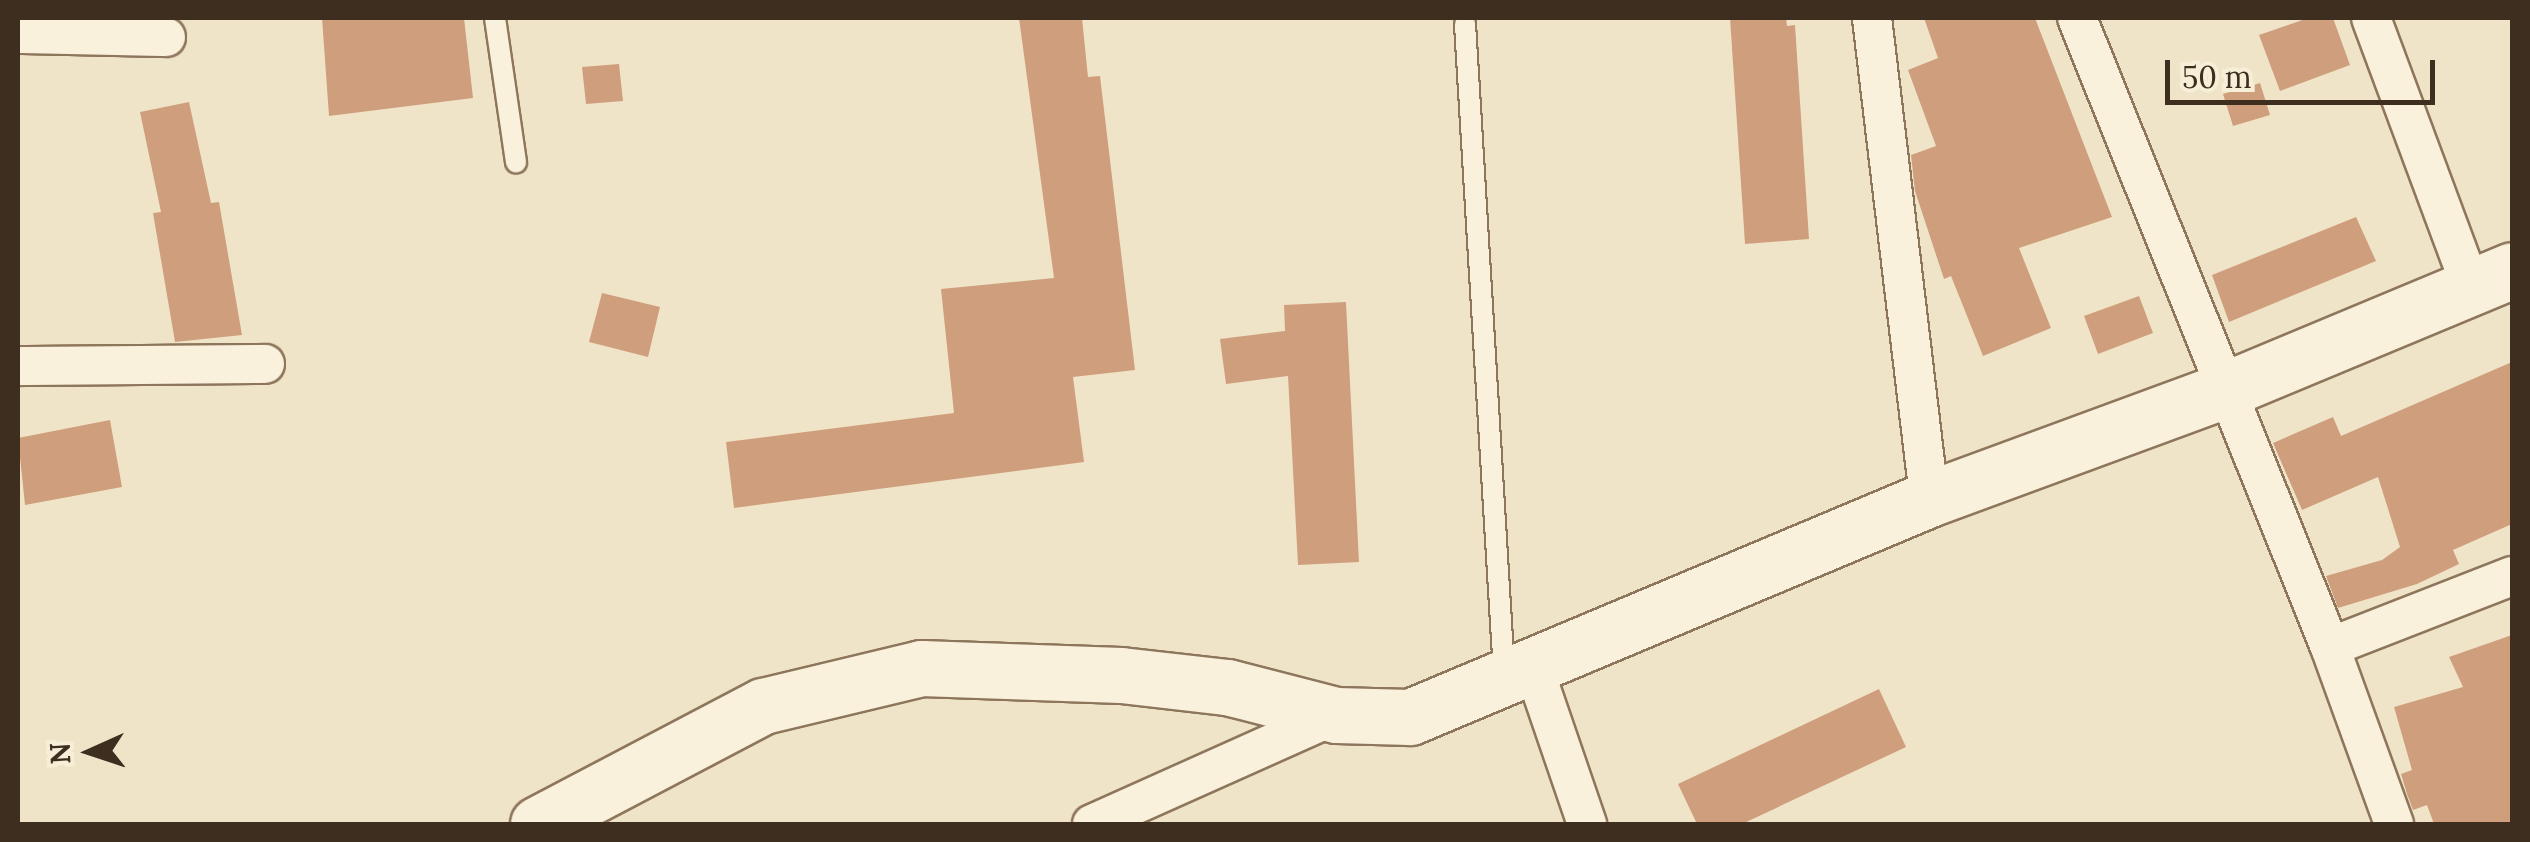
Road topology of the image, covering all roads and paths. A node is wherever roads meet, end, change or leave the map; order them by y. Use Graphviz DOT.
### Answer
graph roads {
  1 [pos="495,18"];
  2 [pos="1872,18"];
  3 [pos="2077,18"];
  4 [pos="2371,18"];
  5 [pos="1465,24"];
  6 [pos="18,34"];
  7 [pos="166,37"];
  8 [pos="516,162"];
  9 [pos="2492,279"];
  10 [pos="265,364"];
  11 [pos="18,366"];
  12 [pos="2222,391"];
  13 [pos="1930,499"];
  14 [pos="2512,576"];
  15 [pos="2330,647"];
  16 [pos="1518,673"];
  17 [pos="1336,715"];
  18 [pos="538,824"];
  19 [pos="1092,824"];
  20 [pos="1587,824"];
  21 [pos="2394,824"];
  1 -- 8 [label="lane"];
  2 -- 13 [label="street"];
  3 -- 12 [label="street"];
  4 -- 9 [label="street"];
  5 -- 16 [label="lane"];
  6 -- 7 [label="street"];
  9 -- 12 [label="main road"];
  10 -- 11 [label="street"];
  12 -- 13 [label="main road"];
  12 -- 15 [label="street"];
  13 -- 16 [label="main road"];
  14 -- 15 [label="street"];
  15 -- 21 [label="street"];
  16 -- 17 [label="main road"];
  16 -- 20 [label="street"];
  17 -- 18 [label="main road"];
  17 -- 19 [label="street"];
}
